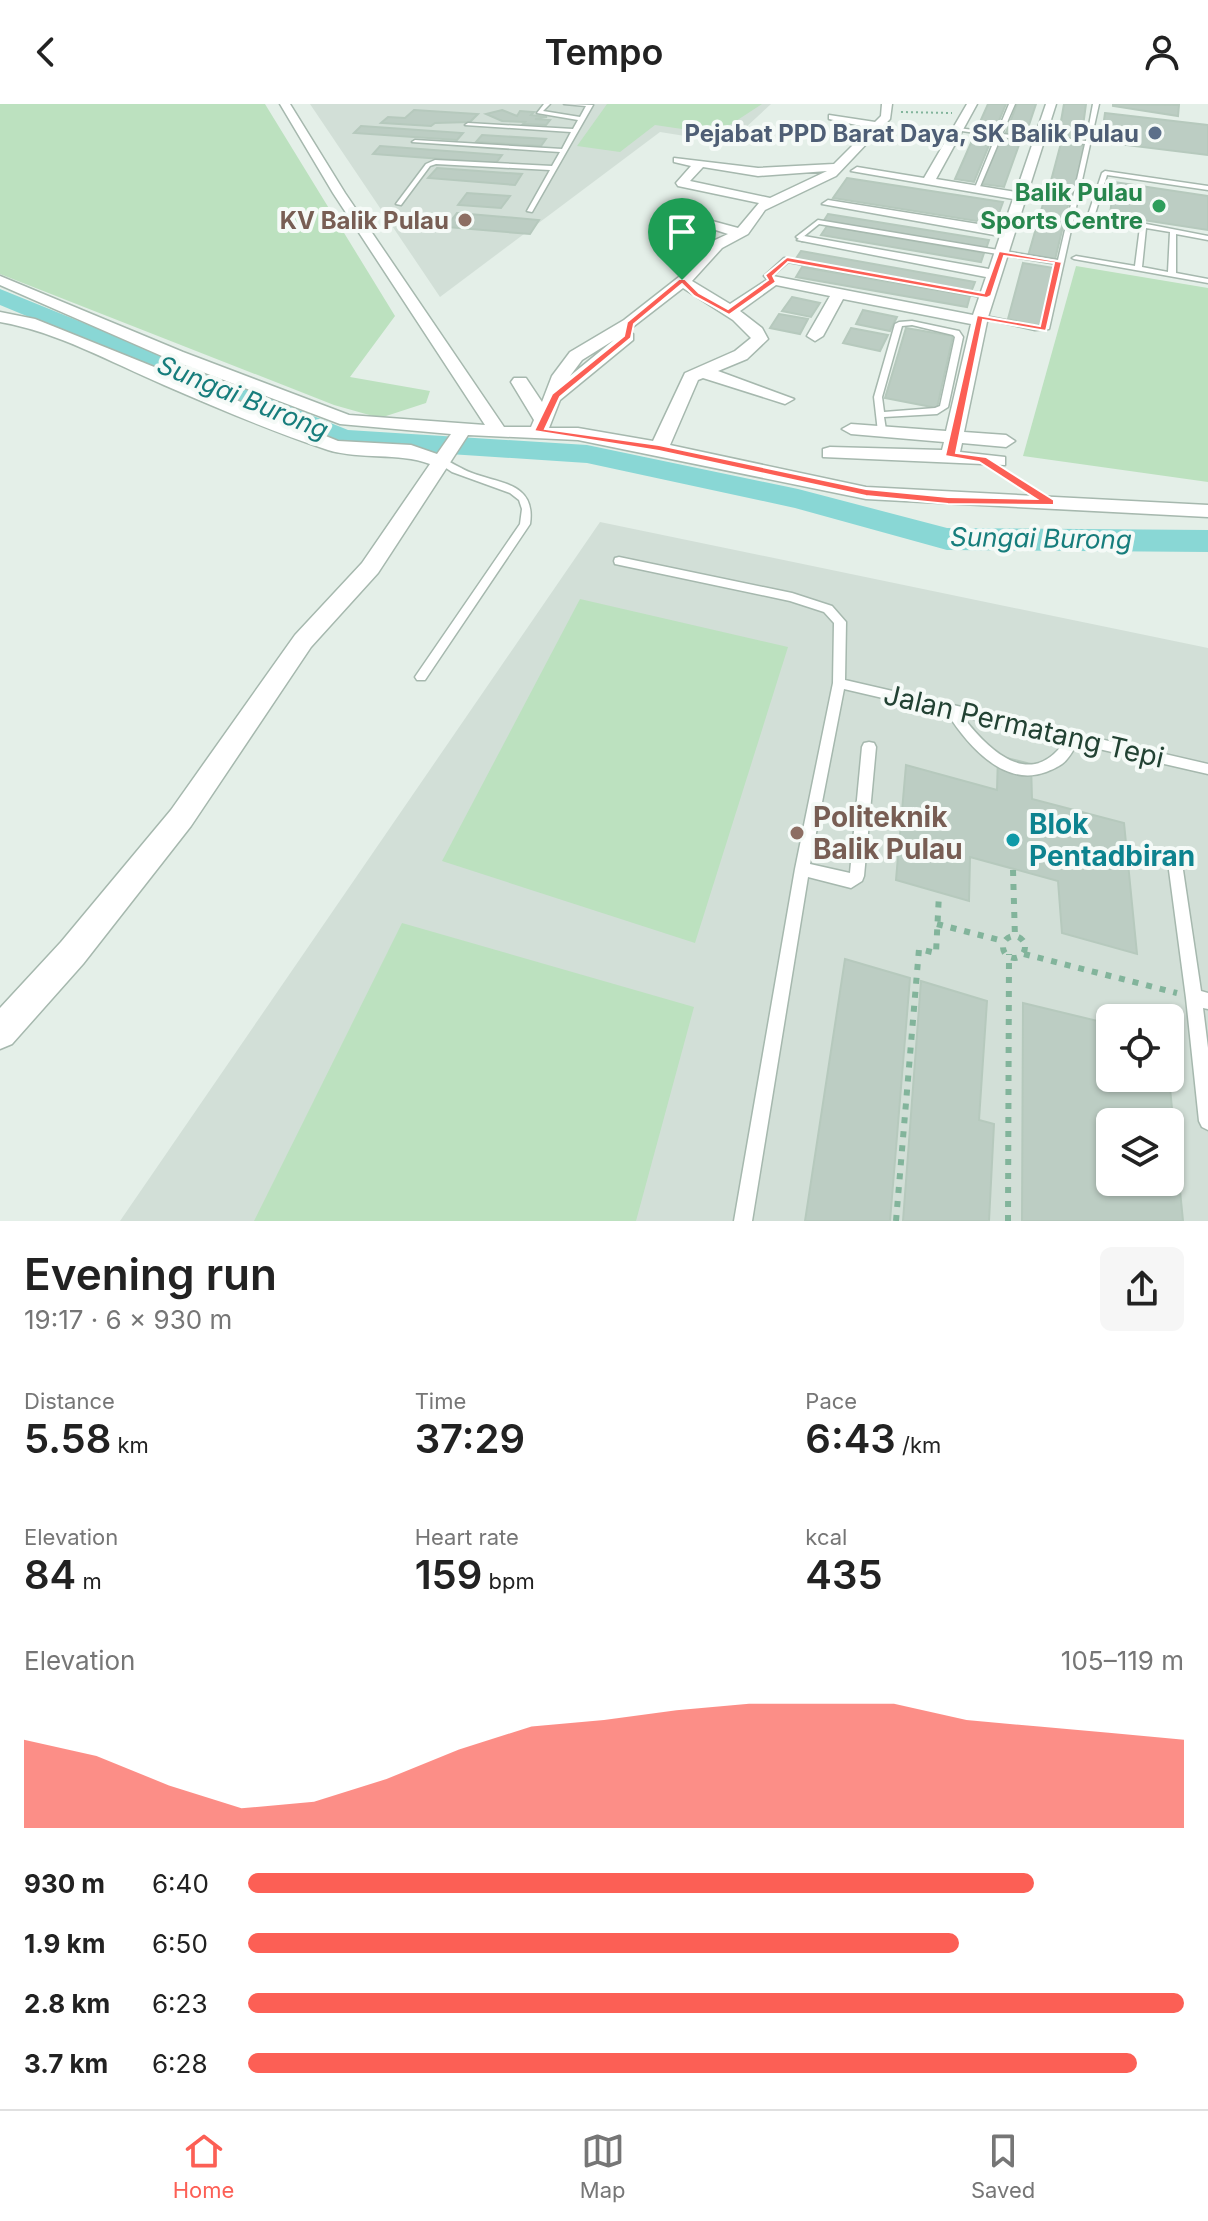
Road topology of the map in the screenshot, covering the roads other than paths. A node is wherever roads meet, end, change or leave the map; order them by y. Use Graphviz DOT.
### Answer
graph roads {
  1 [pos="285,104"];
  2 [pos="547,104"];
  3 [pos="567,104"];
  4 [pos="1012,104"];
  5 [pos="1051,104"];
  6 [pos="1096,104"];
  7 [pos="590,105"];
  8 [pos="887,109"];
  9 [pos="969,109"];
  10 [pos="833,117"];
  11 [pos="583,119"];
  12 [pos="468,125"];
  13 [pos="877,126"];
  14 [pos="958,130"];
  15 [pos="576,131"];
  16 [pos="998,135"];
  17 [pos="1040,139"];
  18 [pos="415,142"];
  19 [pos="1088,143"];
  20 [pos="565,151"];
  21 [pos="699,164"];
  22 [pos="838,167"];
  23 [pos="555,168"];
  24 [pos="805,169"];
  25 [pos="857,171"];
  26 [pos="928,182"];
  27 [pos="1208,188"];
  28 [pos="976,189"];
  29 [pos="1021,193"];
  30 [pos="1075,199"];
  31 [pos="768,201"];
  32 [pos="399,204"];
  33 [pos="828,204"];
  34 [pos="530,211"];
  35 [pos="684,215"];
  36 [pos="1143,227"];
  37 [pos="665,231"];
  38 [pos="1173,232"];
  39 [pos="739,233"];
  40 [pos="1008,233"];
  41 [pos="1208,238"];
  42 [pos="804,240"];
  43 [pos="717,245"];
  44 [pos="1001,253"];
  45 [pos="1076,258"];
  46 [pos="1058,262"];
  47 [pos="1138,269"];
  48 [pos="994,274"];
  49 [pos="1172,275"];
  50 [pos="0,280"];
  51 [pos="682,280"];
  52 [pos="773,280"];
  53 [pos="1208,281"];
  54 [pos="839,293"];
  55 [pos="987,296"];
  56 [pos="36,297"];
  57 [pos="729,312"];
  58 [pos="3,314"];
  59 [pos="979,319"];
  60 [pos="815,336"];
  61 [pos="699,371"];
  62 [pos="520,382"];
  63 [pos="785,399"];
  64 [pos="880,422"];
  65 [pos="541,425"];
  66 [pos="851,429"];
  67 [pos="498,432"];
  68 [pos="461,433"];
  69 [pos="954,435"];
  70 [pos="1006,441"];
  71 [pos="659,448"];
  72 [pos="830,453"];
  73 [pos="950,456"];
  74 [pos="444,460"];
  75 [pos="990,460"];
  76 [pos="1208,511"];
  77 [pos="619,561"];
  78 [pos="421,677"];
  79 [pos="839,683"];
  80 [pos="951,709"];
  81 [pos="1074,738"];
  82 [pos="869,747"];
  83 [pos="1208,769"];
  84 [pos="802,869"];
  85 [pos="1176,870"];
  86 [pos="1201,999"];
  87 [pos="0,1032"];
  88 [pos="1208,1121"];
  89 [pos="743,1221"];
  1 -- 67 [label="street"];
  2 -- 11 [label="lane"];
  3 -- 7 [label="lane"];
  4 -- 16 [label="lane"];
  5 -- 17 [label="street"];
  6 -- 19 [label="lane"];
  7 -- 11 [label="lane"];
  8 -- 13 [label="street"];
  9 -- 14 [label="street"];
  10 -- 13 [label="street"];
  11 -- 15 [label="lane"];
  12 -- 15 [label="lane"];
  13 -- 22 [label="street"];
  14 -- 16 [label="lane"];
  14 -- 26 [label="street"];
  15 -- 20 [label="lane"];
  16 -- 17 [label="lane"];
  16 -- 28 [label="lane"];
  17 -- 19 [label="lane"];
  17 -- 29 [label="street"];
  18 -- 20 [label="lane"];
  19 -- 30 [label="lane"];
  20 -- 23 [label="lane"];
  21 -- 24 [label="street"];
  21 -- 24 [label="street"];
  21 -- 31 [label="street"];
  22 -- 24 [label="street"];
  22 -- 31 [label="street"];
  23 -- 32 [label="lane"];
  23 -- 34 [label="lane"];
  25 -- 26 [label="street"];
  26 -- 28 [label="street"];
  27 -- 36 [label="lane"];
  28 -- 29 [label="street"];
  29 -- 30 [label="lane"];
  29 -- 40 [label="street"];
  30 -- 46 [label="lane"];
  31 -- 39 [label="street"];
  33 -- 40 [label="street"];
  35 -- 39 [label="street"];
  36 -- 38 [label="lane"];
  36 -- 47 [label="lane"];
  37 -- 43 [label="street"];
  38 -- 41 [label="lane"];
  38 -- 49 [label="lane"];
  39 -- 43 [label="street"];
  40 -- 44 [label="street"];
  42 -- 44 [label="lane"];
  42 -- 48 [label="street"];
  43 -- 51 [label="street"];
  44 -- 46 [label="lane"];
  44 -- 48 [label="street"];
  45 -- 47 [label="lane"];
  46 -- 59 [label="lane"];
  47 -- 49 [label="lane"];
  48 -- 55 [label="street"];
  49 -- 53 [label="lane"];
  50 -- 56 [label="street"];
  51 -- 57 [label="street"];
  51 -- 65 [label="street"];
  52 -- 54 [label="street"];
  52 -- 55 [label="lane"];
  52 -- 57 [label="street"];
  54 -- 59 [label="street"];
  54 -- 60 [label="street"];
  55 -- 59 [label="street"];
  56 -- 58 [label="street"];
  56 -- 68 [label="street"];
  57 -- 61 [label="street"];
  58 -- 74 [label="street"];
  59 -- 69 [label="street"];
  61 -- 63 [label="street"];
  61 -- 71 [label="street"];
  62 -- 65 [label="street"];
  64 -- 64 [label="lane"];
  64 -- 66 [label="street"];
  64 -- 69 [label="street"];
  65 -- 67 [label="street"];
  65 -- 71 [label="street"];
  67 -- 68 [label="street"];
  68 -- 74 [label="street"];
  69 -- 70 [label="street"];
  69 -- 73 [label="street"];
  71 -- 76 [label="street"];
  72 -- 73 [label="street"];
  73 -- 75 [label="street"];
  74 -- 78 [label="lane"];
  74 -- 87 [label="street"];
  77 -- 79 [label="lane"];
  79 -- 80 [label="lane, Jalan Permatang Tepi"];
  79 -- 84 [label="lane"];
  80 -- 81 [label="lane, Jalan Permatang Tepi"];
  80 -- 81 [label="lane"];
  81 -- 83 [label="lane, Jalan Permatang Tepi"];
  82 -- 84 [label="lane"];
  84 -- 89 [label="lane"];
  85 -- 86 [label="lane"];
  86 -- 88 [label="lane"];
}
